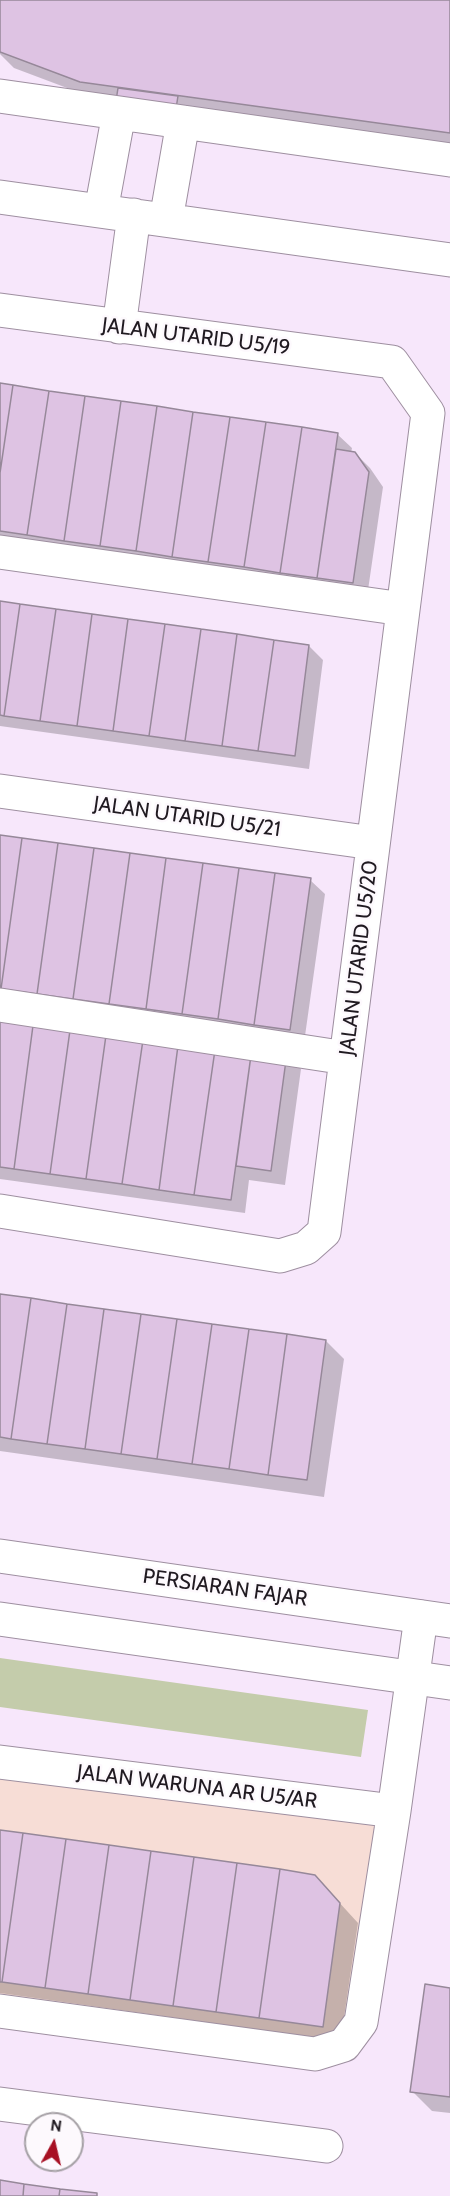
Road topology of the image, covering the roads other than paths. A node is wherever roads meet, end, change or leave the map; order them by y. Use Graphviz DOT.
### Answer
graph roads {
  1 [pos="0,96"];
  2 [pos="118,112"];
  3 [pos="183,122"];
  4 [pos="450,160"];
  5 [pos="0,196"];
  6 [pos="101,211"];
  7 [pos="134,215"];
  8 [pos="166,220"];
  9 [pos="450,260"];
  10 [pos="0,310"];
  11 [pos="119,327"];
  12 [pos="392,362"];
  13 [pos="0,552"];
  14 [pos="404,609"];
  15 [pos="0,791"];
  16 [pos="373,843"];
  17 [pos="0,1005"];
  18 [pos="346,1058"];
  19 [pos="0,1211"];
  20 [pos="0,1556"];
  21 [pos="0,1619"];
  22 [pos="436,1619"];
  23 [pos="412,1677"];
  24 [pos="450,1683"];
  25 [pos="0,1762"];
  26 [pos="394,1811"];
  27 [pos="0,2011"];
  28 [pos="0,2104"];
  29 [pos="326,2146"];
  1 -- 2 [label="street"];
  2 -- 3 [label="street"];
  2 -- 6 [label="street"];
  3 -- 4 [label="street"];
  3 -- 8 [label="street"];
  5 -- 6 [label="street"];
  6 -- 7 [label="street"];
  7 -- 8 [label="street"];
  7 -- 11 [label="street"];
  8 -- 9 [label="street"];
  10 -- 11 [label="street, JALAN UTARID U5/19"];
  11 -- 12 [label="street, JALAN UTARID U5/19"];
  12 -- 14 [label="street, JALAN UTARID U5/20"];
  13 -- 14 [label="street"];
  14 -- 16 [label="street, JALAN UTARID U5/20"];
  15 -- 16 [label="street, JALAN UTARID U5/21"];
  16 -- 18 [label="street, JALAN UTARID U5/20"];
  17 -- 18 [label="street"];
  18 -- 19 [label="street, JALAN UTARID U5/20"];
  20 -- 22 [label="street, PERSIARAN FAJAR"];
  21 -- 23 [label="street"];
  22 -- 23 [label="street"];
  23 -- 24 [label="street"];
  23 -- 26 [label="street"];
  25 -- 26 [label="street, JALAN WARUNA AR U5/AR"];
  26 -- 27 [label="street"];
  28 -- 29 [label="street"];
}
